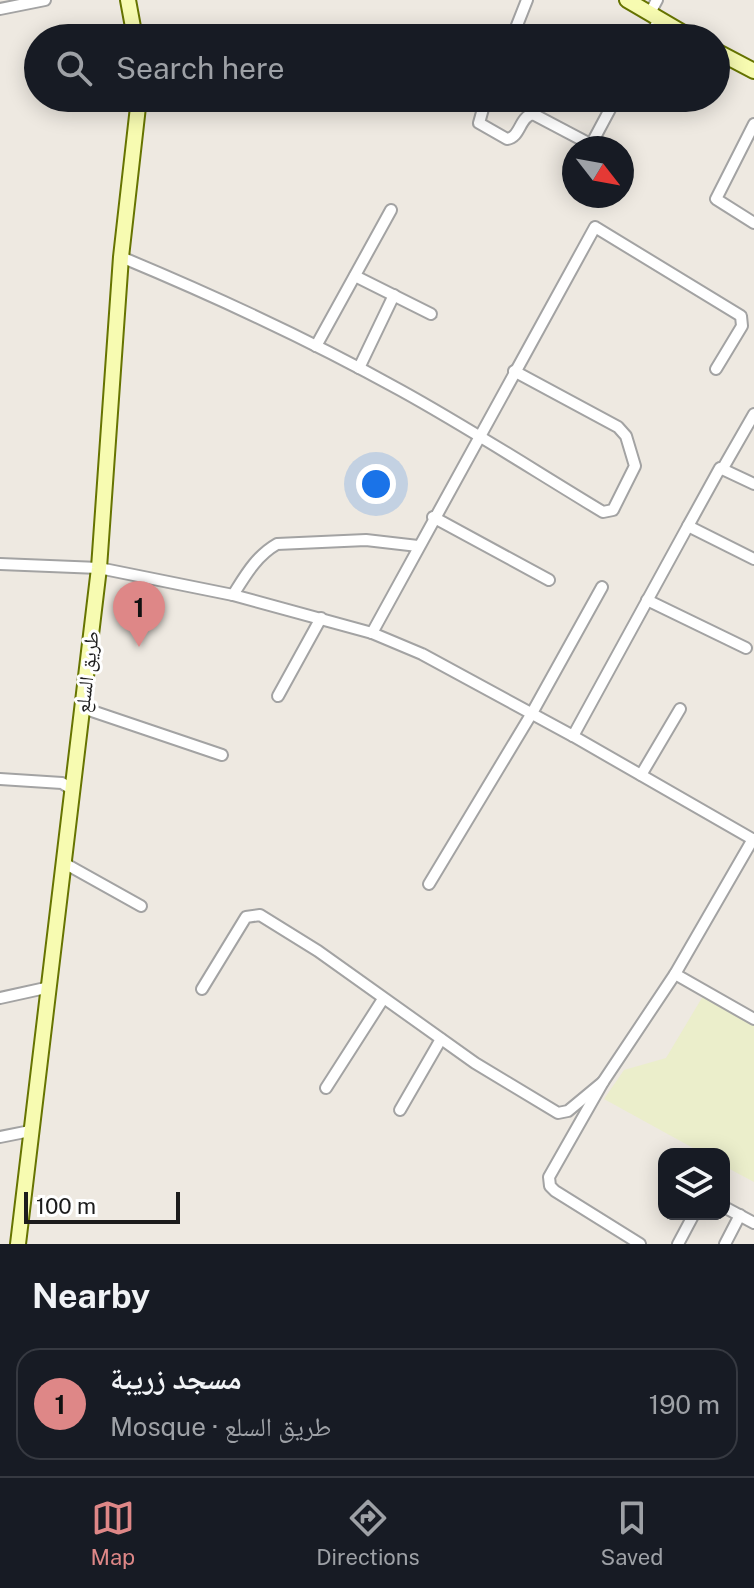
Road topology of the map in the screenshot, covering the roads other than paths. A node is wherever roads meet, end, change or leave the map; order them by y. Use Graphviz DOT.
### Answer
graph roads {
  1 [pos="45,0"];
  2 [pos="128,0"];
  3 [pos="527,0"];
  4 [pos="627,0"];
  5 [pos="0,9"];
  6 [pos="655,11"];
  7 [pos="132,24"];
  8 [pos="518,24"];
  9 [pos="673,24"];
  10 [pos="730,58"];
  11 [pos="754,71"];
  12 [pos="137,112"];
  13 [pos="482,112"];
  14 [pos="609,112"];
  15 [pos="754,124"];
  16 [pos="391,210"];
  17 [pos="754,223"];
  18 [pos="121,257"];
  19 [pos="355,276"];
  20 [pos="394,295"];
  21 [pos="431,314"];
  22 [pos="316,346"];
  23 [pos="359,368"];
  24 [pos="716,369"];
  25 [pos="514,371"];
  26 [pos="754,414"];
  27 [pos="478,436"];
  28 [pos="723,468"];
  29 [pos="754,484"];
  30 [pos="433,517"];
  31 [pos="688,526"];
  32 [pos="418,546"];
  33 [pos="754,559"];
  34 [pos="0,564"];
  35 [pos="99,568"];
  36 [pos="549,580"];
  37 [pos="602,587"];
  38 [pos="233,595"];
  39 [pos="647,600"];
  40 [pos="321,618"];
  41 [pos="372,633"];
  42 [pos="746,648"];
  43 [pos="278,696"];
  44 [pos="83,708"];
  45 [pos="680,709"];
  46 [pos="532,713"];
  47 [pos="573,736"];
  48 [pos="222,755"];
  49 [pos="641,775"];
  50 [pos="0,779"];
  51 [pos="73,790"];
  52 [pos="754,840"];
  53 [pos="64,863"];
  54 [pos="429,884"];
  55 [pos="141,906"];
  56 [pos="675,974"];
  57 [pos="50,987"];
  58 [pos="202,989"];
  59 [pos="0,998"];
  60 [pos="383,999"];
  61 [pos="754,1019"];
  62 [pos="441,1039"];
  63 [pos="603,1082"];
  64 [pos="326,1088"];
  65 [pos="400,1110"];
  66 [pos="30,1131"];
  67 [pos="0,1137"];
  68 [pos="730,1210"];
  69 [pos="740,1215"];
  70 [pos="691,1220"];
  71 [pos="754,1223"];
  72 [pos="18,1244"];
  73 [pos="640,1244"];
  74 [pos="678,1244"];
  75 [pos="725,1244"];
  1 -- 5 [label="street"];
  2 -- 7 [label="street"];
  3 -- 8 [label="street"];
  4 -- 6 [label="street"];
  6 -- 9 [label="street"];
  10 -- 11 [label="street"];
  12 -- 18 [label="street, طريق السلع"];
  13 -- 14 [label="street"];
  15 -- 17 [label="street"];
  16 -- 19 [label="street"];
  18 -- 22 [label="street"];
  18 -- 35 [label="street, طريق السلع"];
  19 -- 20 [label="street"];
  19 -- 22 [label="street"];
  20 -- 21 [label="street"];
  20 -- 23 [label="street"];
  22 -- 23 [label="street"];
  23 -- 27 [label="street"];
  24 -- 25 [label="street"];
  25 -- 27 [label="street"];
  25 -- 27 [label="street"];
  26 -- 28 [label="street"];
  27 -- 30 [label="street"];
  28 -- 29 [label="street"];
  28 -- 31 [label="street"];
  30 -- 32 [label="street"];
  30 -- 36 [label="street"];
  31 -- 33 [label="street"];
  31 -- 39 [label="street"];
  32 -- 38 [label="street"];
  32 -- 41 [label="street"];
  34 -- 35 [label="street"];
  35 -- 38 [label="street"];
  35 -- 44 [label="street, طريق السلع"];
  37 -- 46 [label="street"];
  38 -- 40 [label="street"];
  39 -- 42 [label="street"];
  39 -- 47 [label="street"];
  40 -- 41 [label="street"];
  40 -- 43 [label="street"];
  41 -- 46 [label="street"];
  44 -- 48 [label="street"];
  44 -- 51 [label="street, طريق السلع"];
  45 -- 49 [label="street"];
  46 -- 47 [label="street"];
  46 -- 54 [label="street"];
  47 -- 49 [label="street"];
  49 -- 52 [label="street"];
  50 -- 51 [label="street"];
  51 -- 53 [label="street, طريق السلع"];
  52 -- 56 [label="street"];
  53 -- 55 [label="street"];
  53 -- 57 [label="street, طريق السلع"];
  56 -- 61 [label="street"];
  56 -- 63 [label="street"];
  57 -- 59 [label="street"];
  57 -- 66 [label="street, طريق السلع"];
  58 -- 60 [label="street"];
  60 -- 62 [label="street"];
  60 -- 64 [label="street"];
  62 -- 63 [label="street"];
  62 -- 65 [label="street"];
  63 -- 73 [label="street"];
  66 -- 67 [label="street"];
  66 -- 72 [label="street, طريق السلع"];
  68 -- 69 [label="street"];
  69 -- 71 [label="street"];
  69 -- 75 [label="street"];
  70 -- 74 [label="street"];
}
